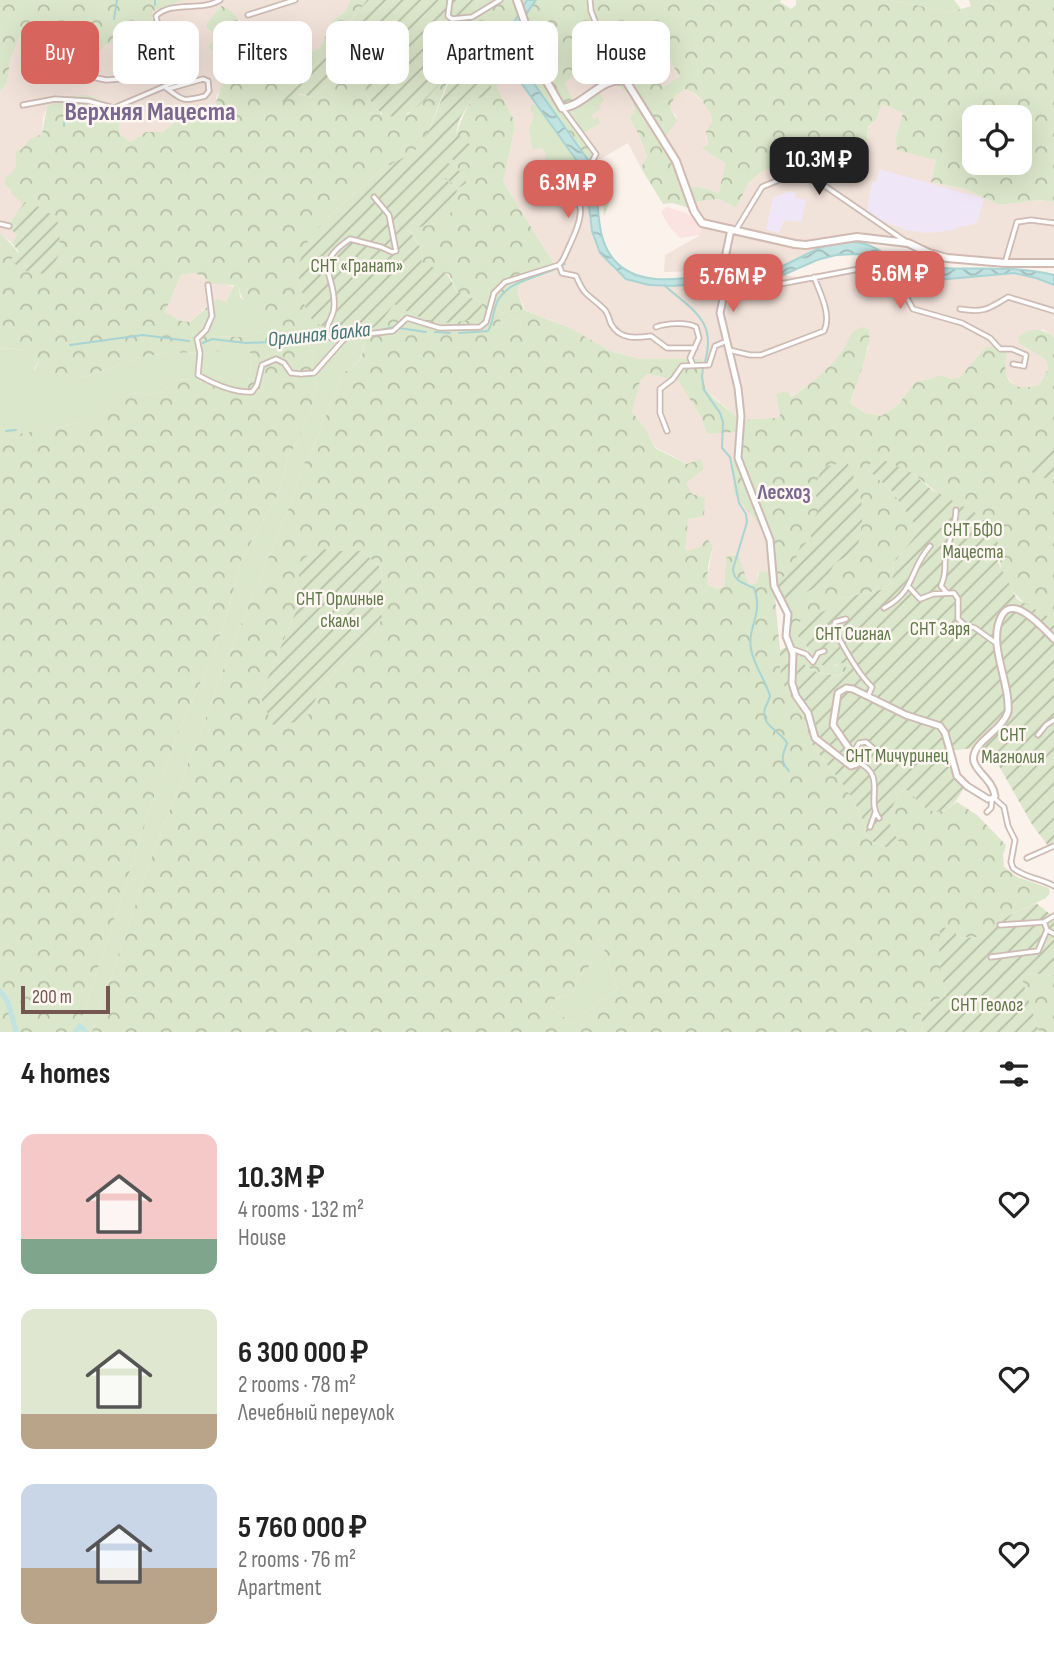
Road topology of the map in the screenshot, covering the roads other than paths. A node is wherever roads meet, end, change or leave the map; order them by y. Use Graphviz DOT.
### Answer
graph roads {
  1 [pos="220,0"];
  2 [pos="295,0"];
  3 [pos="450,0"];
  4 [pos="500,0"];
  5 [pos="590,0"];
  6 [pos="517,1"];
  7 [pos="248,15"];
  8 [pos="158,21"];
  9 [pos="595,21"];
  10 [pos="176,84"];
  11 [pos="608,84"];
  12 [pos="629,84"];
  13 [pos="167,88"];
  14 [pos="23,105"];
  15 [pos="562,108"];
  16 [pos="374,197"];
  17 [pos="1054,223"];
  18 [pos="0,224"];
  19 [pos="9,226"];
  20 [pos="734,230"];
  21 [pos="908,243"];
  22 [pos="1005,263"];
  23 [pos="1054,263"];
  24 [pos="559,265"];
  25 [pos="814,277"];
  26 [pos="208,285"];
  27 [pos="725,289"];
  28 [pos="960,309"];
  29 [pos="1054,311"];
  30 [pos="656,327"];
  31 [pos="346,337"];
  32 [pos="727,341"];
  33 [pos="695,348"];
  34 [pos="729,350"];
  35 [pos="1013,364"];
  36 [pos="693,365"];
  37 [pos="667,431"];
  38 [pos="956,510"];
  39 [pos="930,546"];
  40 [pos="909,587"];
  41 [pos="947,593"];
  42 [pos="884,608"];
  43 [pos="846,619"];
  44 [pos="1054,639"];
  45 [pos="998,643"];
  46 [pos="790,648"];
  47 [pos="824,651"];
  48 [pos="868,696"];
  49 [pos="1054,720"];
  50 [pos="1038,735"];
  51 [pos="874,749"];
  52 [pos="852,755"];
  53 [pos="857,762"];
  54 [pos="993,798"];
  55 [pos="987,812"];
  56 [pos="875,813"];
  57 [pos="879,818"];
  58 [pos="870,827"];
  59 [pos="1054,846"];
  60 [pos="1027,858"];
  61 [pos="1054,886"];
  62 [pos="1054,916"];
  63 [pos="1044,922"];
  64 [pos="1000,925"];
  65 [pos="1046,930"];
  66 [pos="1054,934"];
  67 [pos="991,957"];
  1 -- 8 [label="street"];
  2 -- 7 [label="street"];
  3 -- 4 [label="street"];
  5 -- 9 [label="street"];
  6 -- 15 [label="main road"];
  10 -- 13 [label="street"];
  11 -- 15 [label="main road"];
  12 -- 20 [label="main road"];
  13 -- 13 [label="street"];
  13 -- 14 [label="street"];
  15 -- 24 [label="street"];
  16 -- 31 [label="street"];
  17 -- 22 [label="street"];
  18 -- 19 [label="street"];
  20 -- 21 [label="main road"];
  20 -- 21 [label="street"];
  20 -- 27 [label="street"];
  21 -- 22 [label="main road"];
  22 -- 23 [label="main road"];
  24 -- 31 [label="street"];
  24 -- 33 [label="street"];
  25 -- 27 [label="street"];
  25 -- 34 [label="street"];
  25 -- 35 [label="street"];
  26 -- 31 [label="street"];
  27 -- 32 [label="street"];
  28 -- 29 [label="street"];
  30 -- 33 [label="street"];
  32 -- 34 [label="street"];
  32 -- 36 [label="street"];
  33 -- 36 [label="street"];
  34 -- 46 [label="street"];
  36 -- 37 [label="street"];
  38 -- 41 [label="street"];
  39 -- 40 [label="street"];
  40 -- 41 [label="street"];
  40 -- 42 [label="street"];
  41 -- 45 [label="street"];
  43 -- 48 [label="street"];
  44 -- 45 [label="street"];
  45 -- 54 [label="street"];
  46 -- 47 [label="street"];
  46 -- 53 [label="street"];
  48 -- 52 [label="street"];
  48 -- 54 [label="street"];
  49 -- 50 [label="street"];
  51 -- 52 [label="street"];
  52 -- 53 [label="street"];
  53 -- 56 [label="street"];
  54 -- 55 [label="street"];
  54 -- 61 [label="street"];
  56 -- 57 [label="street"];
  56 -- 58 [label="street"];
  59 -- 60 [label="street"];
  62 -- 63 [label="street"];
  63 -- 64 [label="street"];
  63 -- 65 [label="street"];
  65 -- 66 [label="street"];
  65 -- 67 [label="street"];
}
